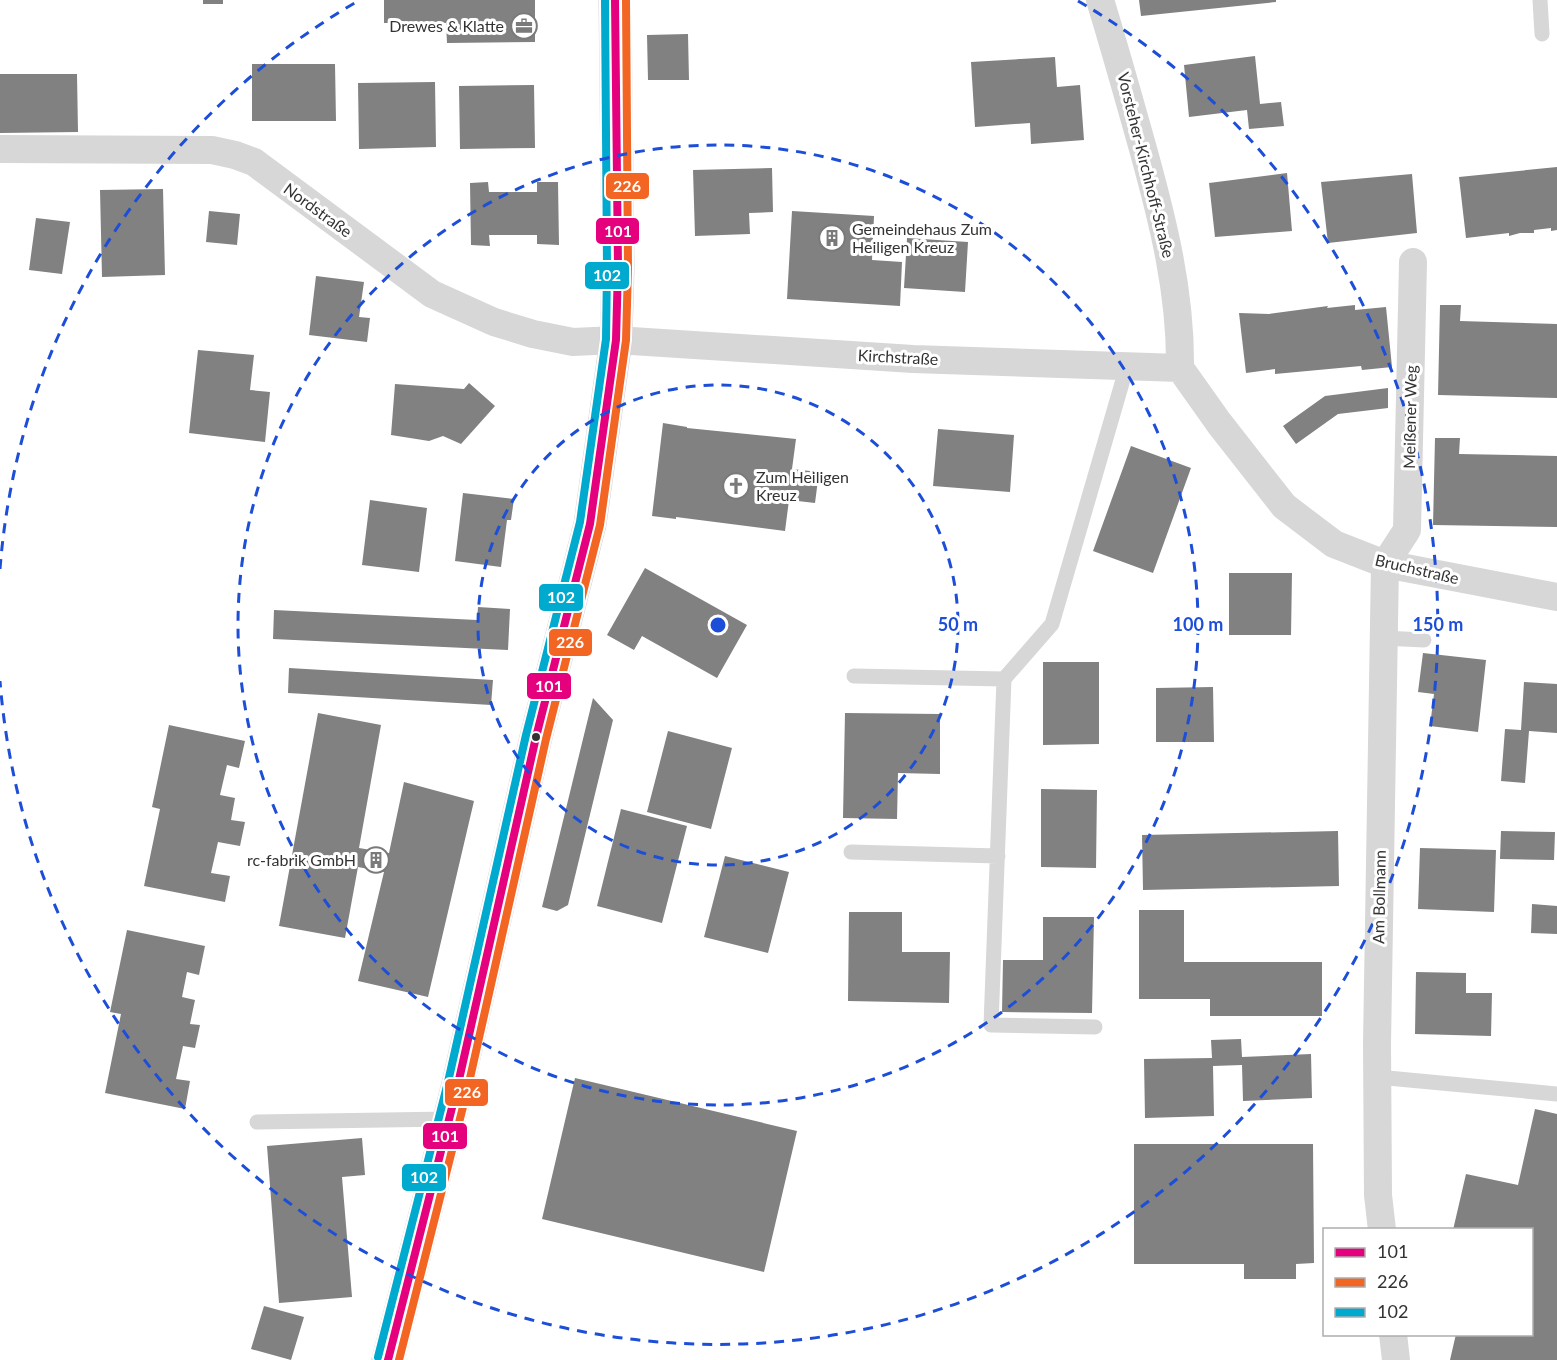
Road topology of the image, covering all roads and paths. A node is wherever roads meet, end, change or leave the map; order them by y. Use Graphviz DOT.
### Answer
graph roads {
  1 [pos="615,0"];
  2 [pos="1100,0"];
  3 [pos="1540,0"];
  4 [pos="1542,33"];
  5 [pos="0,149"];
  6 [pos="1413,262"];
  7 [pos="616,340"];
  8 [pos="1127,366"];
  9 [pos="1180,368"];
  10 [pos="1385,564"];
  11 [pos="1557,597"];
  12 [pos="1383,638"];
  13 [pos="1424,640"];
  14 [pos="854,676"];
  15 [pos="1004,679"];
  16 [pos="851,852"];
  17 [pos="998,856"];
  18 [pos="1095,1027"];
  19 [pos="1377,1077"];
  20 [pos="1557,1094"];
  21 [pos="448,1119"];
  22 [pos="257,1122"];
  23 [pos="1382,1228"];
  24 [pos="1393,1336"];
  25 [pos="388,1360"];
  26 [pos="1395,1360"];
  1 -- 7 [label="street"];
  2 -- 9 [label="street, Vorsteher-Kirchhoff-Straße"];
  3 -- 4 [label="lane"];
  5 -- 7 [label="street, Nordstraße"];
  6 -- 10 [label="street, Meißener Weg"];
  7 -- 8 [label="street, Kirchstraße"];
  7 -- 21 [label="street"];
  8 -- 9 [label="street, Kirchstraße"];
  8 -- 15 [label="lane"];
  9 -- 10 [label="street, Bruchstraße"];
  10 -- 11 [label="street, Bruchstraße"];
  10 -- 12 [label="street, Am Bollmann"];
  12 -- 13 [label="lane"];
  12 -- 19 [label="street, Am Bollmann"];
  14 -- 15 [label="lane"];
  15 -- 17 [label="lane"];
  16 -- 17 [label="lane"];
  17 -- 18 [label="lane"];
  19 -- 20 [label="lane"];
  19 -- 23 [label="street, Am Bollmann"];
  21 -- 22 [label="lane"];
  21 -- 25 [label="street"];
  24 -- 26 [label="street"];
}
